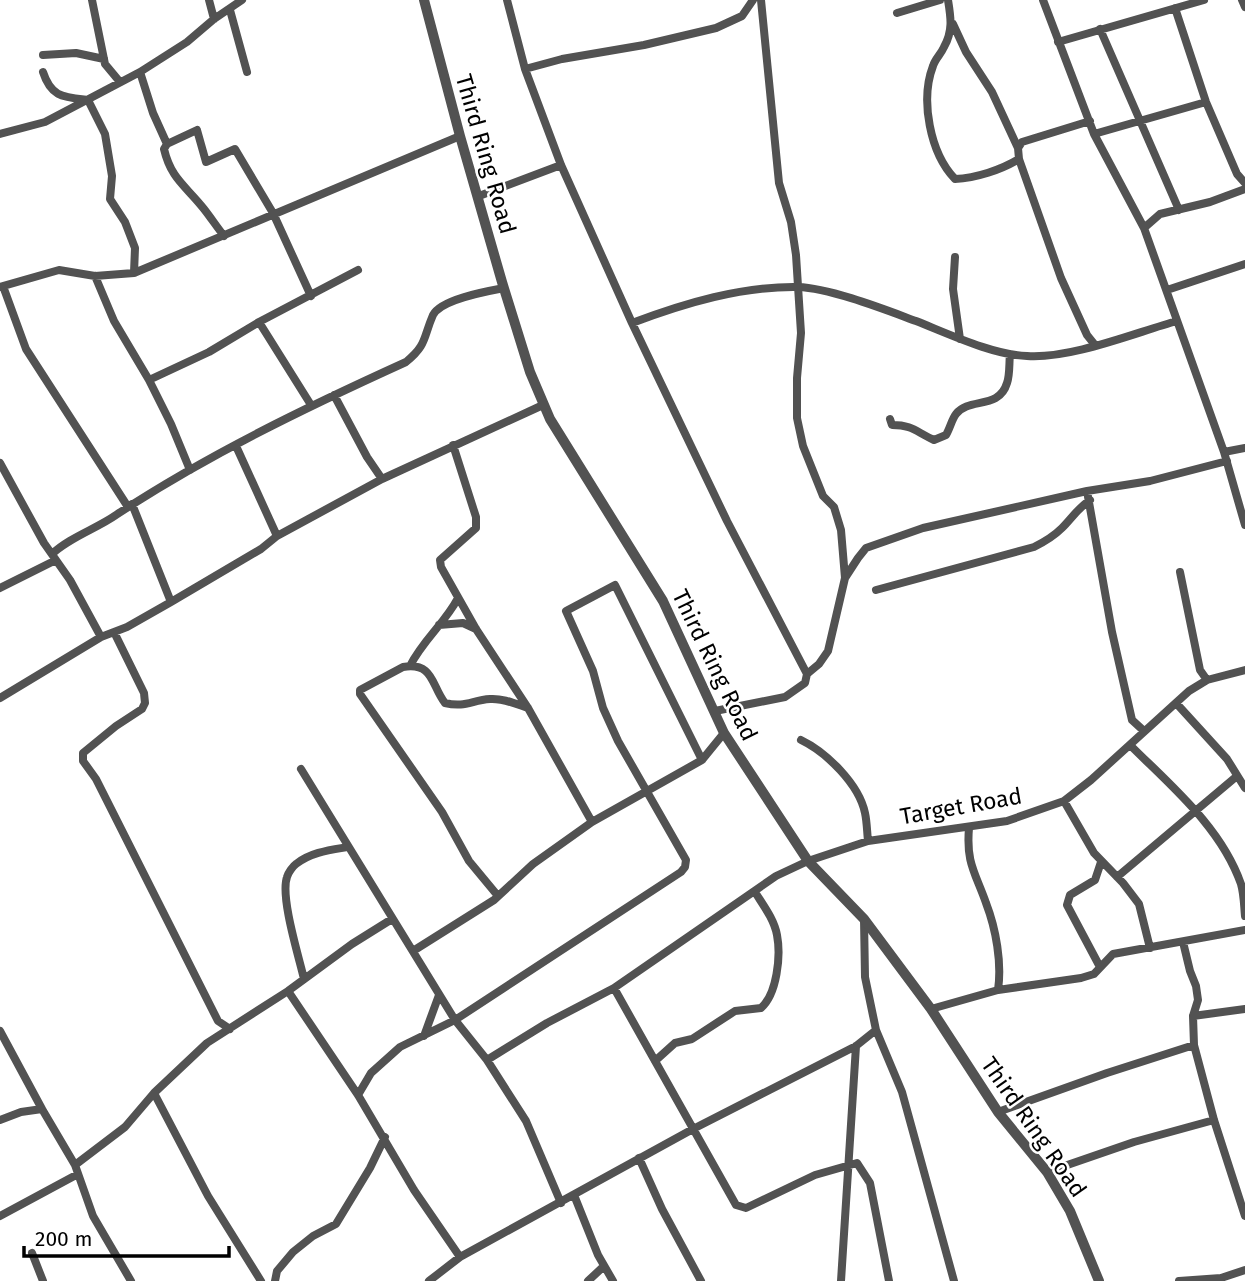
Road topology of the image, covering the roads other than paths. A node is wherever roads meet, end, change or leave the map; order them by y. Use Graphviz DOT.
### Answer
graph roads {
  1 [pos="92,0"];
  2 [pos="209,0"];
  3 [pos="242,0"];
  4 [pos="424,0"];
  5 [pos="507,0"];
  6 [pos="753,0"];
  7 [pos="761,0"];
  8 [pos="940,0"];
  9 [pos="948,0"];
  10 [pos="1043,0"];
  11 [pos="1166,0"];
  12 [pos="1204,0"];
  13 [pos="1242,0"];
  14 [pos="1245,7"];
  15 [pos="1172,8"];
  16 [pos="230,10"];
  17 [pos="897,13"];
  18 [pos="214,19"];
  19 [pos="953,24"];
  20 [pos="1100,29"];
  21 [pos="1058,42"];
  22 [pos="43,55"];
  23 [pos="104,59"];
  24 [pos="525,69"];
  25 [pos="43,72"];
  26 [pos="140,72"];
  27 [pos="247,72"];
  28 [pos="120,82"];
  29 [pos="88,100"];
  30 [pos="1206,102"];
  31 [pos="1141,120"];
  32 [pos="1090,121"];
  33 [pos="0,134"];
  34 [pos="1094,134"];
  35 [pos="460,136"];
  36 [pos="167,144"];
  37 [pos="1018,148"];
  38 [pos="1019,159"];
  39 [pos="561,165"];
  40 [pos="1245,183"];
  41 [pos="1245,189"];
  42 [pos="479,196"];
  43 [pos="1179,210"];
  44 [pos="273,213"];
  45 [pos="1144,228"];
  46 [pos="224,236"];
  47 [pos="955,257"];
  48 [pos="1245,264"];
  49 [pos="358,270"];
  50 [pos="134,273"];
  51 [pos="95,276"];
  52 [pos="1,286"];
  53 [pos="799,287"];
  54 [pos="504,288"];
  55 [pos="1167,290"];
  56 [pos="311,296"];
  57 [pos="1177,321"];
  58 [pos="260,322"];
  59 [pos="632,323"];
  60 [pos="960,339"];
  61 [pos="1095,345"];
  62 [pos="1010,355"];
  63 [pos="149,380"];
  64 [pos="334,395"];
  65 [pos="311,405"];
  66 [pos="543,405"];
  67 [pos="890,419"];
  68 [pos="453,445"];
  69 [pos="236,446"];
  70 [pos="1245,448"];
  71 [pos="1226,457"];
  72 [pos="0,463"];
  73 [pos="190,470"];
  74 [pos="383,479"];
  75 [pos="1088,496"];
  76 [pos="130,506"];
  77 [pos="1245,525"];
  78 [pos="277,536"];
  79 [pos="54,557"];
  80 [pos="1180,572"];
  81 [pos="845,578"];
  82 [pos="0,588"];
  83 [pos="876,590"];
  84 [pos="458,598"];
  85 [pos="171,603"];
  86 [pos="439,625"];
  87 [pos="476,629"];
  88 [pos="114,632"];
  89 [pos="101,637"];
  90 [pos="410,666"];
  91 [pos="1245,670"];
  92 [pos="807,674"];
  93 [pos="1207,680"];
  94 [pos="0,698"];
  95 [pos="1176,703"];
  96 [pos="528,708"];
  97 [pos="715,711"];
  98 [pos="1144,731"];
  99 [pos="723,733"];
  100 [pos="801,740"];
  101 [pos="1130,745"];
  102 [pos="702,760"];
  103 [pos="301,769"];
  104 [pos="1237,776"];
  105 [pos="1245,788"];
  106 [pos="647,791"];
  107 [pos="1064,801"];
  108 [pos="1196,811"];
  109 [pos="592,822"];
  110 [pos="969,828"];
  111 [pos="868,841"];
  112 [pos="348,847"];
  113 [pos="808,862"];
  114 [pos="1101,862"];
  115 [pos="1116,877"];
  116 [pos="755,892"];
  117 [pos="498,896"];
  118 [pos="1245,916"];
  119 [pos="392,919"];
  120 [pos="864,919"];
  121 [pos="1245,930"];
  122 [pos="1183,942"];
  123 [pos="1150,948"];
  124 [pos="413,951"];
  125 [pos="1100,967"];
  126 [pos="304,979"];
  127 [pos="614,988"];
  128 [pos="998,990"];
  129 [pos="288,991"];
  130 [pos="439,995"];
  131 [pos="931,1009"];
  132 [pos="1245,1009"];
  133 [pos="1193,1016"];
  134 [pos="455,1020"];
  135 [pos="230,1029"];
  136 [pos="876,1030"];
  137 [pos="0,1031"];
  138 [pos="424,1036"];
  139 [pos="1194,1045"];
  140 [pos="856,1046"];
  141 [pos="487,1060"];
  142 [pos="655,1061"];
  143 [pos="154,1093"];
  144 [pos="358,1095"];
  145 [pos="42,1109"];
  146 [pos="998,1112"];
  147 [pos="0,1120"];
  148 [pos="1214,1120"];
  149 [pos="692,1129"];
  150 [pos="385,1137"];
  151 [pos="639,1158"];
  152 [pos="848,1164"];
  153 [pos="76,1170"];
  154 [pos="1047,1172"];
  155 [pos="574,1195"];
  156 [pos="561,1203"];
  157 [pos="0,1216"];
  158 [pos="1245,1216"];
  159 [pos="32,1253"];
  160 [pos="460,1257"];
  161 [pos="603,1267"];
  162 [pos="1245,1270"];
  163 [pos="43,1281"];
  164 [pos="131,1281"];
  165 [pos="261,1281"];
  166 [pos="275,1281"];
  167 [pos="429,1281"];
  168 [pos="588,1281"];
  169 [pos="613,1281"];
  170 [pos="701,1281"];
  171 [pos="841,1281"];
  172 [pos="889,1281"];
  173 [pos="954,1281"];
  174 [pos="1100,1281"];
  175 [pos="1179,1281"];
  1 -- 23 [label="street"];
  2 -- 18 [label="street"];
  3 -- 16 [label="street"];
  4 -- 35 [label="street, Third Ring Road"];
  5 -- 24 [label="street"];
  6 -- 24 [label="street"];
  7 -- 53 [label="street"];
  8 -- 17 [label="street"];
  9 -- 19 [label="street"];
  10 -- 21 [label="street"];
  11 -- 15 [label="street"];
  12 -- 15 [label="street"];
  13 -- 14 [label="street"];
  15 -- 20 [label="street"];
  15 -- 30 [label="street"];
  16 -- 18 [label="street"];
  16 -- 27 [label="street"];
  18 -- 26 [label="street"];
  19 -- 37 [label="street"];
  19 -- 38 [label="street"];
  20 -- 21 [label="street"];
  20 -- 31 [label="street"];
  21 -- 32 [label="street"];
  22 -- 23 [label="street"];
  23 -- 28 [label="street"];
  24 -- 39 [label="street"];
  25 -- 29 [label="street"];
  26 -- 28 [label="street"];
  26 -- 36 [label="street"];
  28 -- 29 [label="street"];
  29 -- 33 [label="street"];
  29 -- 50 [label="street"];
  30 -- 31 [label="street"];
  30 -- 40 [label="street"];
  31 -- 34 [label="street"];
  31 -- 43 [label="street"];
  32 -- 34 [label="street"];
  32 -- 37 [label="street"];
  34 -- 45 [label="street"];
  35 -- 42 [label="street, Third Ring Road"];
  35 -- 44 [label="street"];
  36 -- 44 [label="street"];
  36 -- 46 [label="street"];
  37 -- 38 [label="street"];
  38 -- 61 [label="street"];
  39 -- 42 [label="street"];
  39 -- 59 [label="street"];
  41 -- 43 [label="street"];
  42 -- 54 [label="street, Third Ring Road"];
  43 -- 45 [label="street"];
  44 -- 46 [label="street"];
  44 -- 56 [label="street"];
  45 -- 55 [label="street"];
  46 -- 50 [label="street"];
  47 -- 60 [label="street"];
  48 -- 55 [label="street"];
  49 -- 56 [label="street"];
  50 -- 51 [label="street"];
  51 -- 52 [label="street"];
  51 -- 63 [label="street"];
  52 -- 76 [label="street"];
  53 -- 59 [label="street"];
  53 -- 60 [label="street"];
  53 -- 81 [label="street"];
  54 -- 64 [label="street"];
  54 -- 66 [label="street, Third Ring Road"];
  55 -- 57 [label="street"];
  56 -- 58 [label="street"];
  57 -- 61 [label="street"];
  57 -- 71 [label="street"];
  58 -- 63 [label="street"];
  58 -- 65 [label="street"];
  59 -- 92 [label="street"];
  60 -- 62 [label="street"];
  61 -- 62 [label="street"];
  62 -- 67 [label="street"];
  63 -- 73 [label="street"];
  64 -- 65 [label="street"];
  64 -- 74 [label="street"];
  65 -- 69 [label="street"];
  66 -- 68 [label="street"];
  66 -- 97 [label="street, Third Ring Road"];
  68 -- 74 [label="street"];
  68 -- 84 [label="street"];
  69 -- 73 [label="street"];
  69 -- 78 [label="street"];
  70 -- 71 [label="street"];
  71 -- 75 [label="street"];
  71 -- 77 [label="street"];
  72 -- 79 [label="street"];
  73 -- 76 [label="street"];
  74 -- 78 [label="street"];
  75 -- 81 [label="street"];
  75 -- 83 [label="street"];
  75 -- 98 [label="street"];
  76 -- 79 [label="street"];
  76 -- 85 [label="street"];
  78 -- 85 [label="street"];
  79 -- 82 [label="street"];
  79 -- 89 [label="street"];
  80 -- 93 [label="street"];
  81 -- 92 [label="street"];
  84 -- 86 [label="street"];
  84 -- 87 [label="street"];
  85 -- 88 [label="street"];
  86 -- 87 [label="street"];
  86 -- 90 [label="street"];
  87 -- 96 [label="street"];
  88 -- 89 [label="street"];
  88 -- 135 [label="street"];
  89 -- 94 [label="street"];
  90 -- 96 [label="street"];
  90 -- 117 [label="street"];
  91 -- 93 [label="street, Target Road"];
  92 -- 97 [label="street"];
  93 -- 95 [label="street, Target Road"];
  95 -- 98 [label="street, Target Road"];
  95 -- 104 [label="street"];
  96 -- 109 [label="street"];
  97 -- 99 [label="street, Third Ring Road"];
  98 -- 101 [label="street, Target Road"];
  99 -- 102 [label="street"];
  99 -- 113 [label="street, Third Ring Road"];
  100 -- 111 [label="street"];
  101 -- 107 [label="street, Target Road"];
  101 -- 108 [label="street"];
  102 -- 106 [label="street"];
  102 -- 106 [label="street"];
  103 -- 112 [label="street"];
  104 -- 105 [label="street"];
  104 -- 108 [label="street"];
  106 -- 109 [label="street"];
  106 -- 134 [label="street"];
  107 -- 110 [label="street, Target Road"];
  107 -- 114 [label="street"];
  108 -- 115 [label="street"];
  108 -- 118 [label="street"];
  109 -- 117 [label="street"];
  110 -- 111 [label="street, Target Road"];
  110 -- 128 [label="street"];
  111 -- 113 [label="street, Target Road"];
  112 -- 119 [label="street"];
  112 -- 126 [label="street"];
  113 -- 116 [label="street, Target Road"];
  113 -- 120 [label="street, Third Ring Road"];
  114 -- 115 [label="street"];
  114 -- 125 [label="street"];
  115 -- 123 [label="street"];
  116 -- 127 [label="street, Target Road"];
  116 -- 142 [label="street"];
  117 -- 124 [label="street"];
  119 -- 124 [label="street"];
  119 -- 126 [label="street"];
  120 -- 131 [label="street, Third Ring Road"];
  120 -- 136 [label="street"];
  121 -- 122 [label="street"];
  122 -- 123 [label="street"];
  122 -- 133 [label="street"];
  123 -- 125 [label="street"];
  124 -- 130 [label="street"];
  125 -- 128 [label="street"];
  126 -- 129 [label="street"];
  127 -- 141 [label="street, Target Road"];
  127 -- 142 [label="street"];
  128 -- 131 [label="street"];
  129 -- 135 [label="street"];
  129 -- 144 [label="street"];
  130 -- 134 [label="street"];
  130 -- 138 [label="street"];
  131 -- 146 [label="street, Third Ring Road"];
  132 -- 133 [label="street"];
  133 -- 139 [label="street"];
  134 -- 138 [label="street"];
  134 -- 141 [label="street"];
  135 -- 143 [label="street"];
  136 -- 140 [label="street"];
  136 -- 173 [label="street"];
  137 -- 145 [label="street"];
  138 -- 144 [label="street"];
  139 -- 146 [label="street"];
  139 -- 148 [label="street"];
  140 -- 149 [label="street"];
  140 -- 152 [label="street"];
  141 -- 156 [label="street"];
  142 -- 149 [label="street"];
  143 -- 153 [label="street"];
  143 -- 165 [label="street"];
  144 -- 150 [label="street"];
  145 -- 147 [label="street"];
  145 -- 153 [label="street"];
  146 -- 154 [label="street, Third Ring Road"];
  148 -- 154 [label="street"];
  148 -- 158 [label="street"];
  149 -- 151 [label="street"];
  149 -- 152 [label="street"];
  150 -- 160 [label="street"];
  150 -- 166 [label="street"];
  151 -- 155 [label="street"];
  151 -- 170 [label="street"];
  152 -- 171 [label="street"];
  152 -- 172 [label="street"];
  153 -- 157 [label="street"];
  153 -- 164 [label="street"];
  154 -- 174 [label="street, Third Ring Road"];
  155 -- 156 [label="street"];
  155 -- 161 [label="street"];
  156 -- 160 [label="street"];
  159 -- 163 [label="street"];
  160 -- 167 [label="street"];
  161 -- 168 [label="street"];
  161 -- 169 [label="street"];
  162 -- 175 [label="street"];
}
